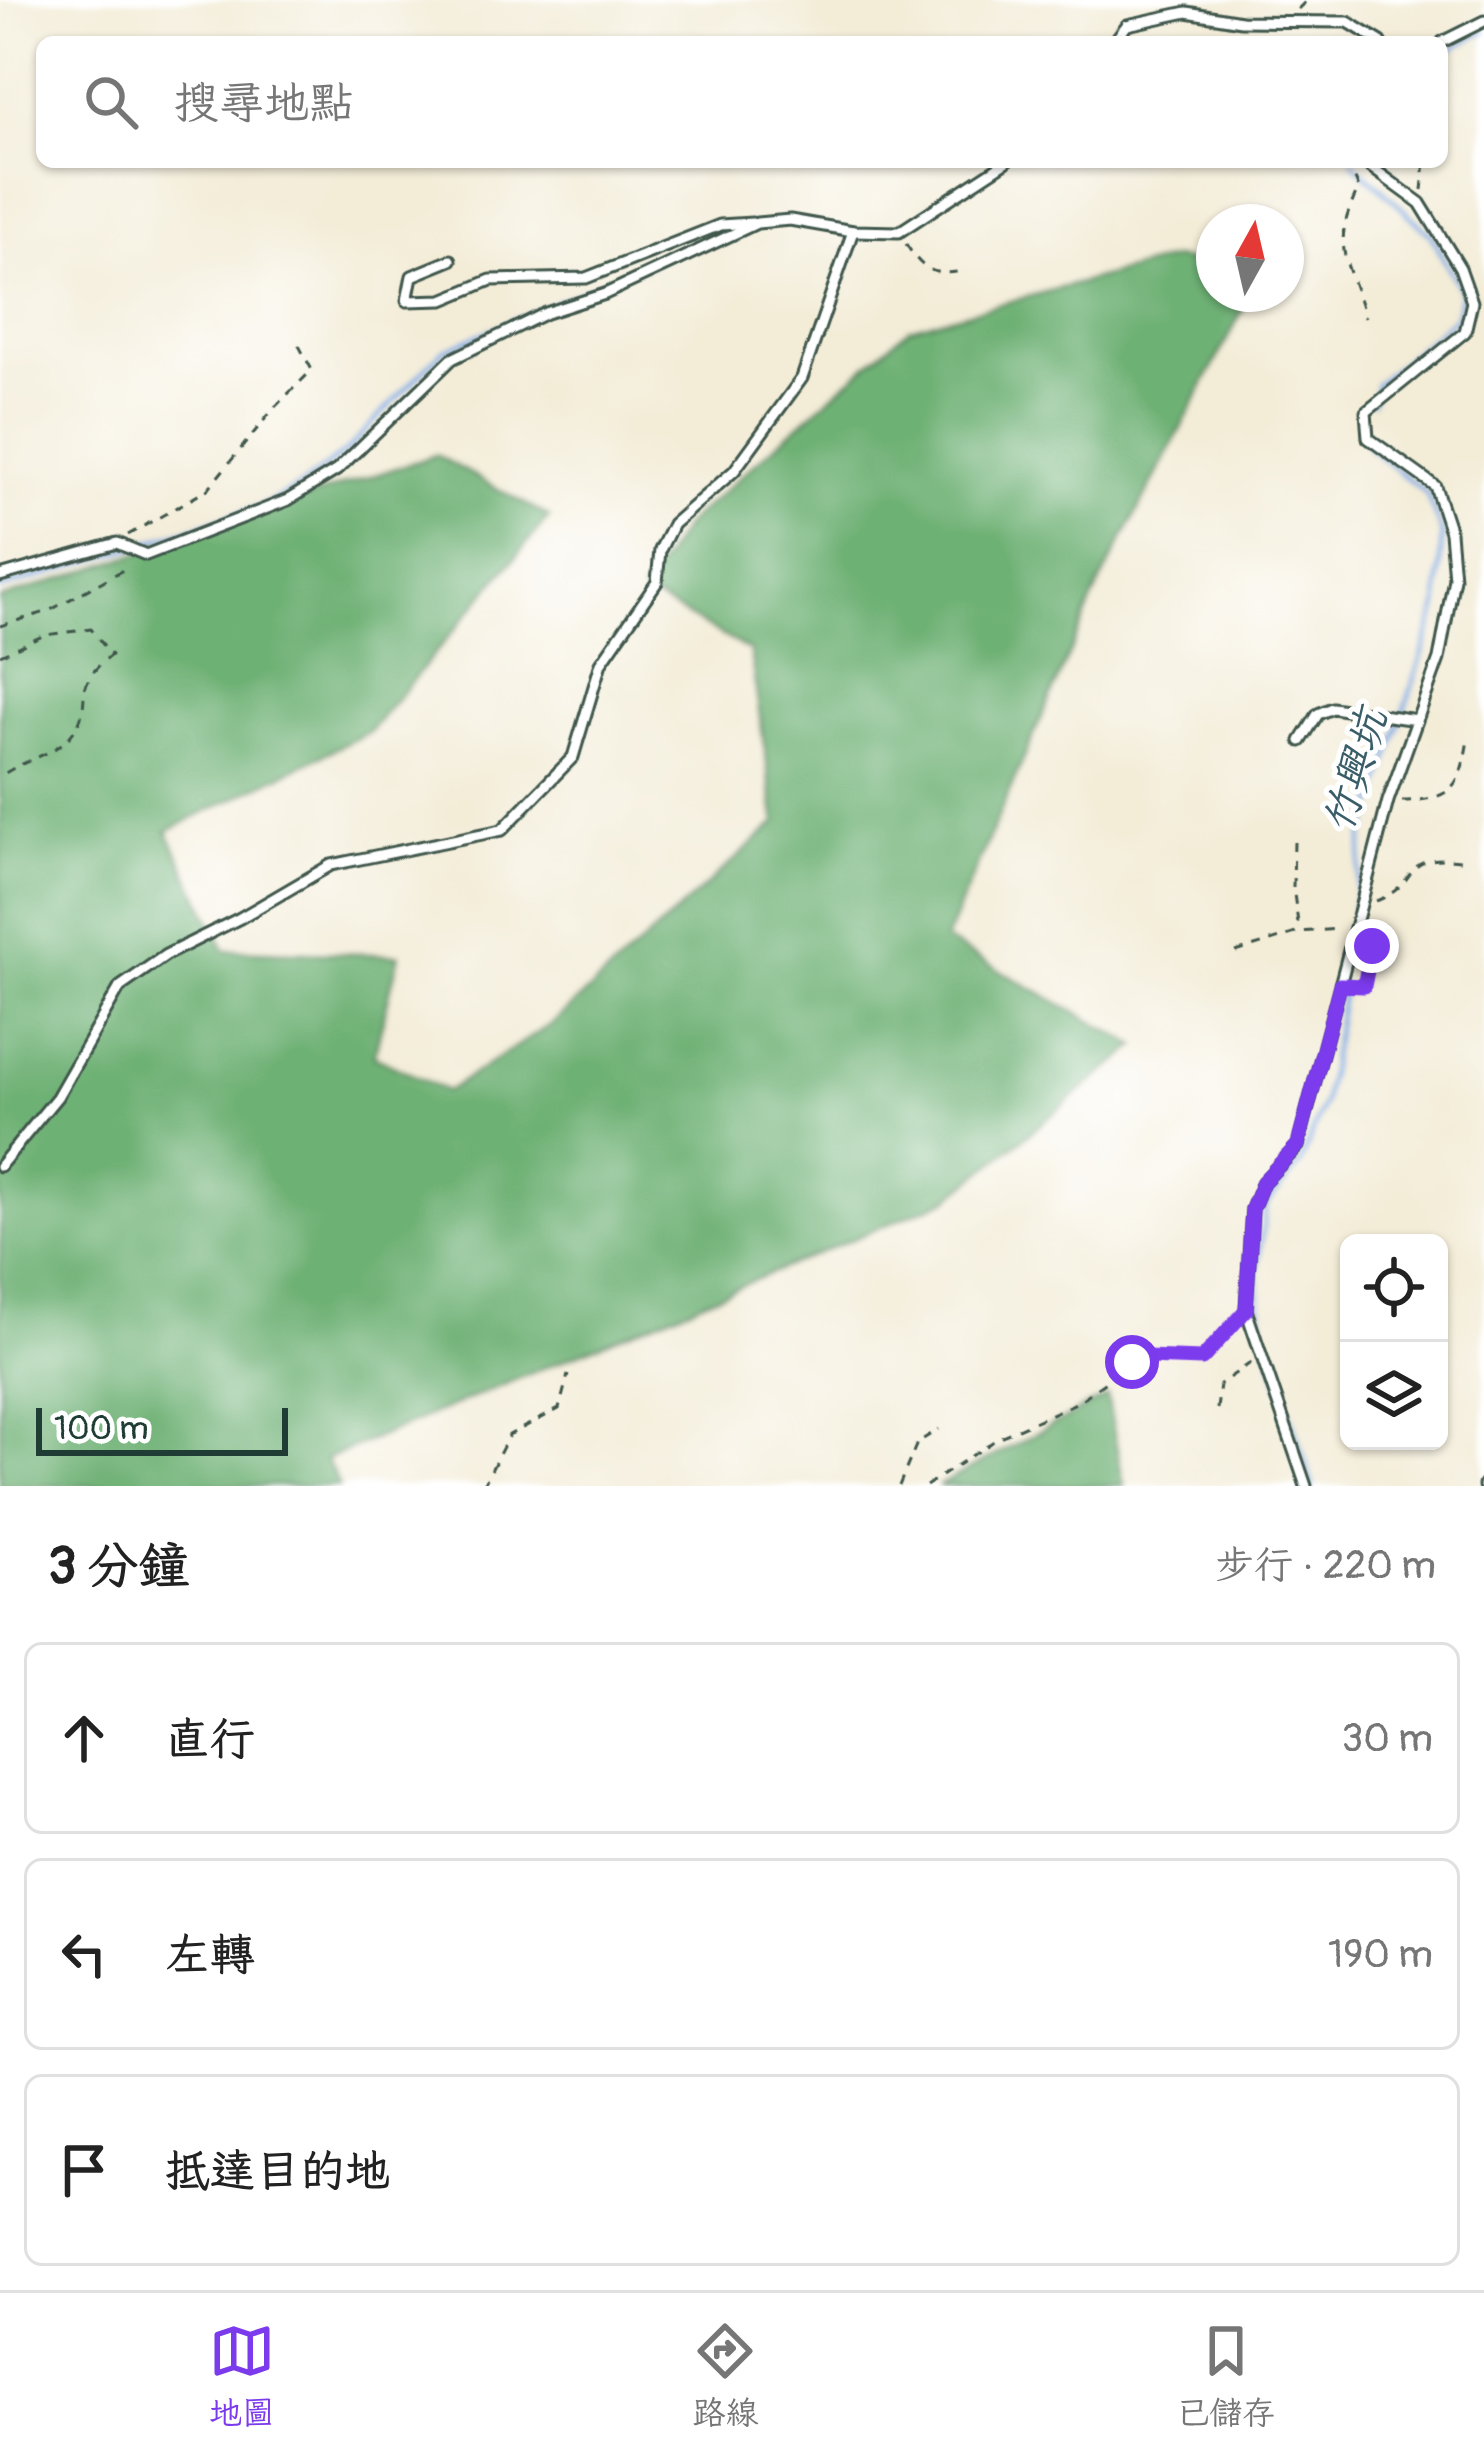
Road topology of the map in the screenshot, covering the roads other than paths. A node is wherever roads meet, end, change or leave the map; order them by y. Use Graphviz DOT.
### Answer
graph roads {
  1 [pos="1484,22"];
  2 [pos="1119,36"];
  3 [pos="1371,36"];
  4 [pos="1448,39"];
  5 [pos="997,168"];
  6 [pos="1372,168"];
  7 [pos="757,223"];
  8 [pos="853,231"];
  9 [pos="451,260"];
  10 [pos="0,576"];
  11 [pos="1417,720"];
  12 [pos="1301,741"];
  13 [pos="0,1166"];
  14 [pos="1306,1486"];
  1 -- 4 [label="lane"];
  2 -- 3 [label="lane"];
  5 -- 8 [label="lane"];
  6 -- 11 [label="lane"];
  7 -- 8 [label="lane"];
  7 -- 9 [label="lane"];
  7 -- 10 [label="lane"];
  8 -- 13 [label="lane"];
  11 -- 12 [label="lane"];
  11 -- 14 [label="lane"];
}
